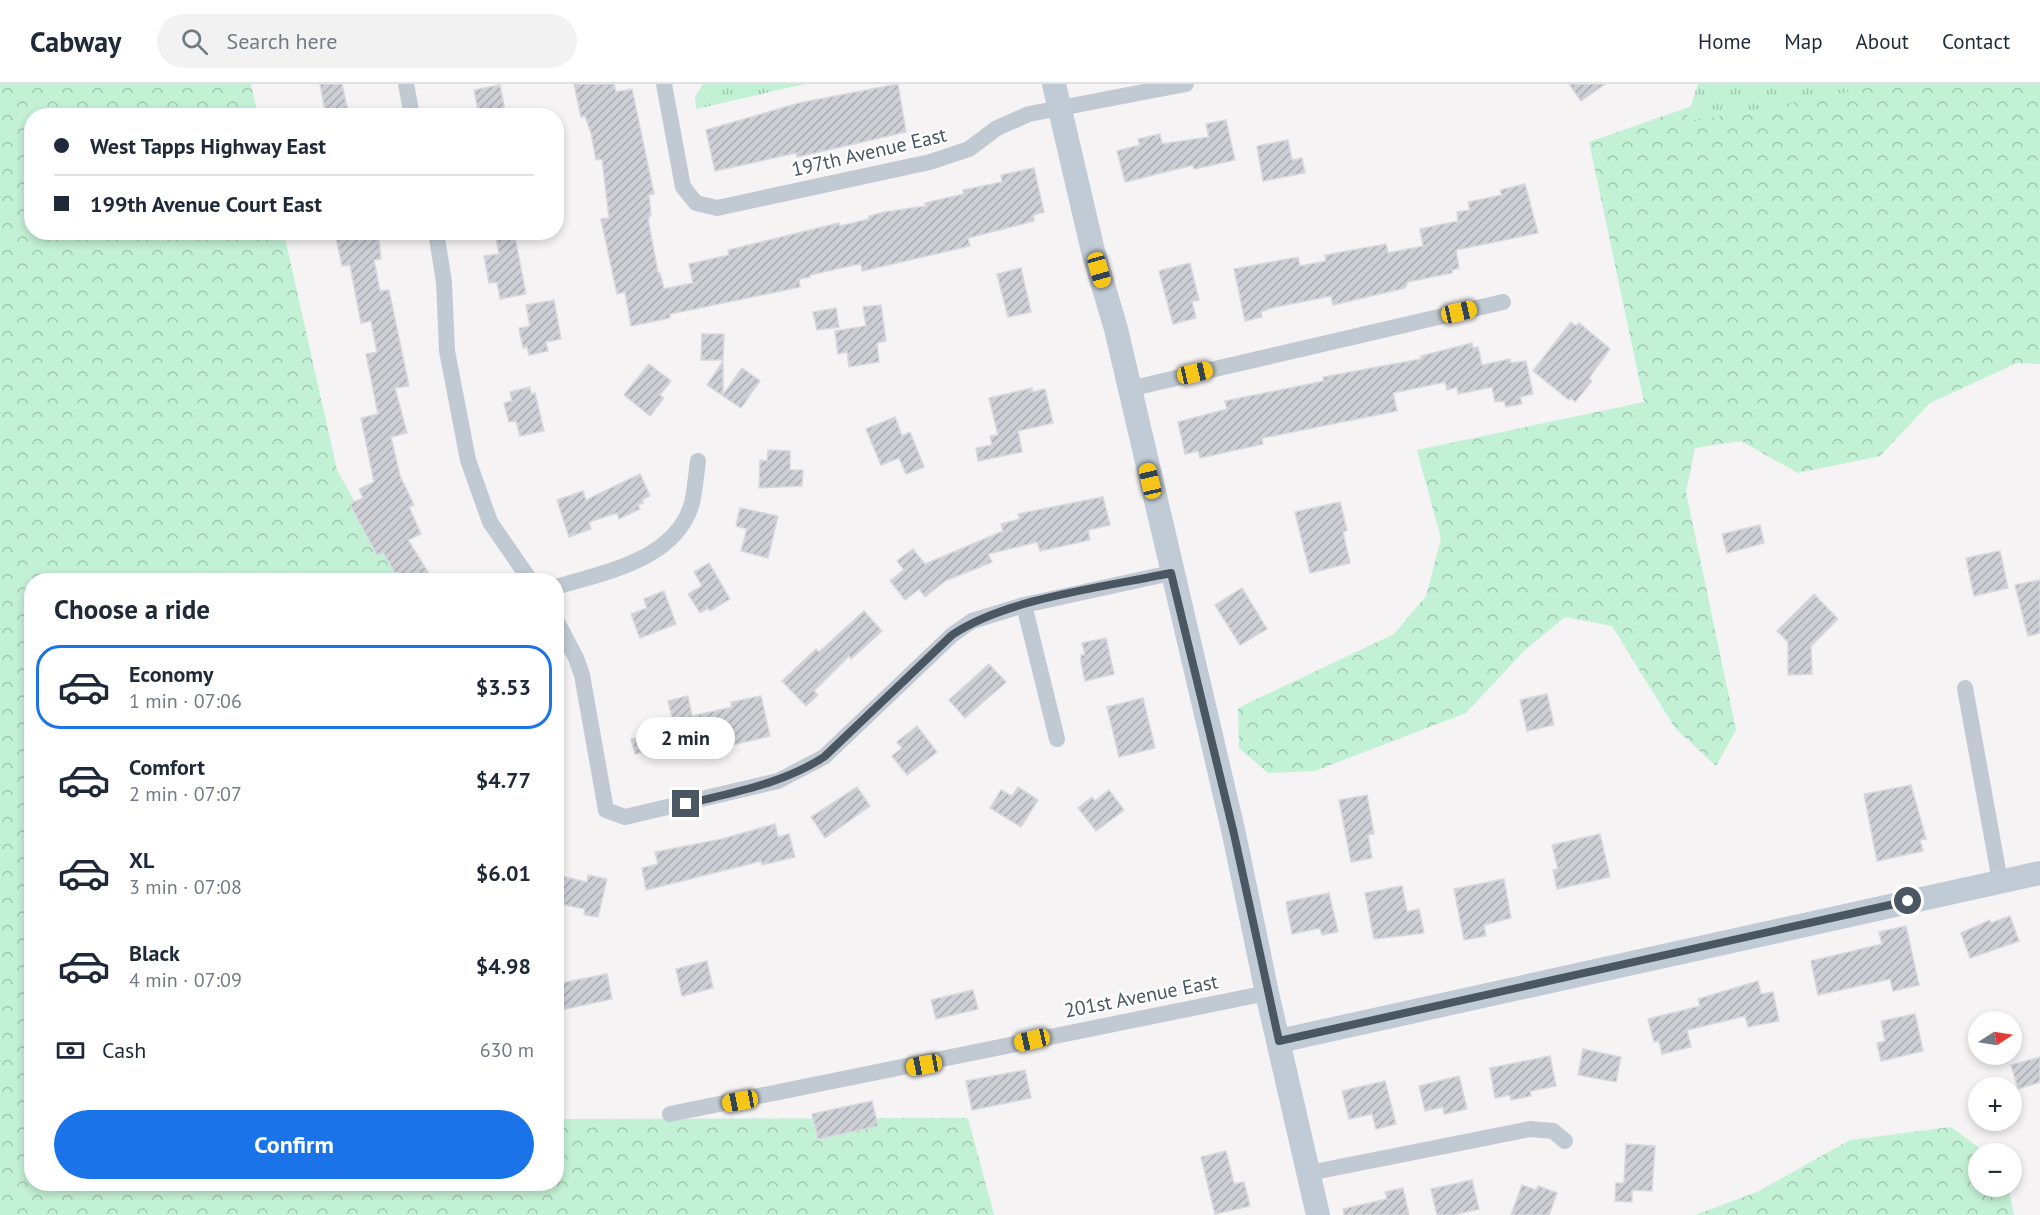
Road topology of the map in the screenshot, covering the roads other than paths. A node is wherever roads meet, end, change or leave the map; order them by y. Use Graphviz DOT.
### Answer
graph roads {
  1 [pos="406,84"];
  2 [pos="664,84"];
  3 [pos="1054,84"];
  4 [pos="1186,84"];
  5 [pos="410,108"];
  6 [pos="1060,108"];
  7 [pos="437,240"];
  8 [pos="1503,302"];
  9 [pos="1129,389"];
  10 [pos="699,461"];
  11 [pos="525,573"];
  12 [pos="1171,573"];
  13 [pos="564,585"];
  14 [pos="1024,604"];
  15 [pos="564,635"];
  16 [pos="1965,688"];
  17 [pos="1057,739"];
  18 [pos="2040,873"];
  19 [pos="2000,881"];
  20 [pos="1267,993"];
  21 [pos="1279,1041"];
  22 [pos="670,1114"];
  23 [pos="1565,1141"];
  24 [pos="1309,1173"];
  25 [pos="1318,1215"];
  1 -- 5 [label="street"];
  2 -- 6 [label="street, 197th Avenue East"];
  3 -- 6 [label="street"];
  4 -- 6 [label="street, 197th Avenue East"];
  6 -- 9 [label="street"];
  7 -- 11 [label="street"];
  8 -- 9 [label="street"];
  9 -- 12 [label="street"];
  10 -- 13 [label="street"];
  12 -- 14 [label="street"];
  12 -- 20 [label="street"];
  14 -- 15 [label="street"];
  14 -- 17 [label="street"];
  16 -- 19 [label="street"];
  18 -- 19 [label="street"];
  19 -- 21 [label="street"];
  20 -- 21 [label="street"];
  20 -- 22 [label="street, 201st Avenue East"];
  21 -- 24 [label="street"];
  23 -- 24 [label="street"];
  24 -- 25 [label="street"];
}
